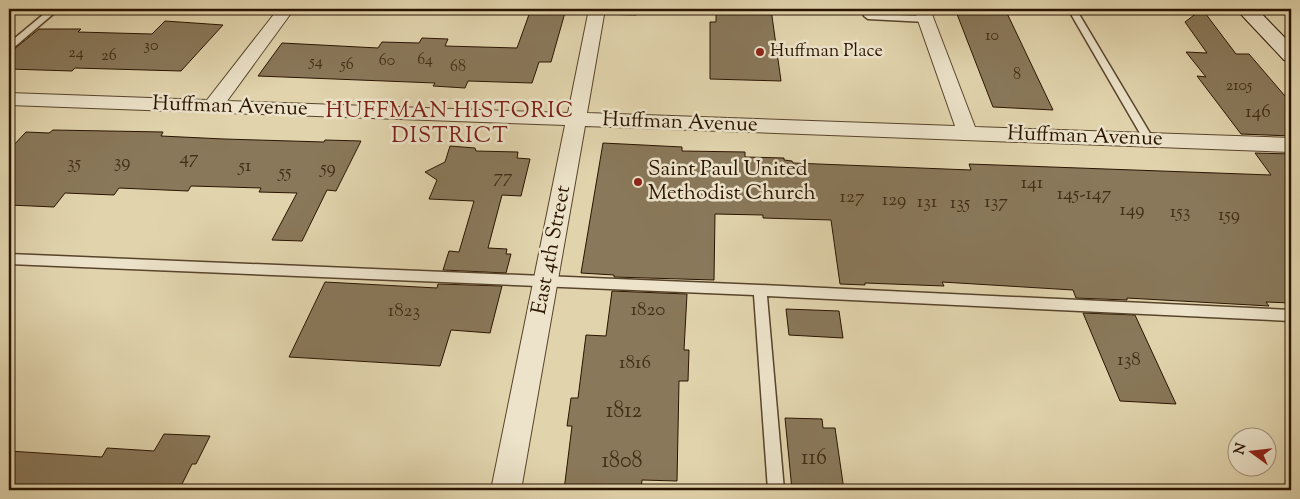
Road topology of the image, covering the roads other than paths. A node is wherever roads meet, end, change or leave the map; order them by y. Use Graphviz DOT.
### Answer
graph roads {
  1 [pos="55,9"];
  2 [pos="286,9"];
  3 [pos="597,9"];
  4 [pos="647,9"];
  5 [pos="866,9"];
  6 [pos="1072,9"];
  7 [pos="1246,9"];
  8 [pos="924,14"];
  9 [pos="9,47"];
  10 [pos="1291,56"];
  11 [pos="9,99"];
  12 [pos="213,106"];
  13 [pos="577,120"];
  14 [pos="967,132"];
  15 [pos="1149,140"];
  16 [pos="1291,145"];
  17 [pos="9,259"];
  18 [pos="546,282"];
  19 [pos="760,290"];
  20 [pos="1291,316"];
  21 [pos="506,490"];
  22 [pos="776,490"];
  1 -- 9 [label="lane"];
  2 -- 12 [label="street"];
  3 -- 4 [label="lane"];
  3 -- 13 [label="street, East 4th Street"];
  5 -- 8 [label="lane"];
  6 -- 15 [label="lane"];
  7 -- 10 [label="main road"];
  8 -- 14 [label="street"];
  11 -- 12 [label="street, Huffman Avenue"];
  12 -- 13 [label="street, Huffman Avenue"];
  13 -- 14 [label="street, Huffman Avenue"];
  13 -- 18 [label="street, East 4th Street"];
  14 -- 15 [label="street, Huffman Avenue"];
  15 -- 16 [label="street, Huffman Avenue"];
  17 -- 18 [label="lane"];
  18 -- 19 [label="lane"];
  18 -- 21 [label="street, East 4th Street"];
  19 -- 20 [label="lane"];
  19 -- 22 [label="lane"];
}
